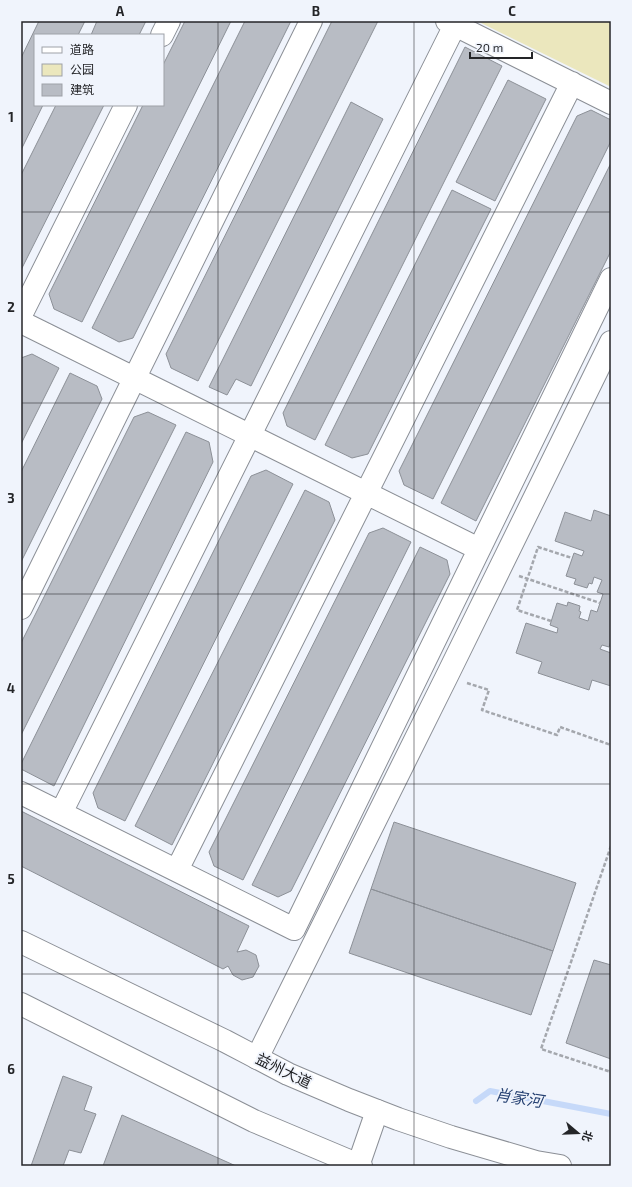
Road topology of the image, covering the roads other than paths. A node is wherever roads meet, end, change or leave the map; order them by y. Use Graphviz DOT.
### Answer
graph roads {
  1 [pos="169,21"];
  2 [pos="311,21"];
  3 [pos="451,23"];
  4 [pos="162,34"];
  5 [pos="572,83"];
  6 [pos="611,103"];
  7 [pos="126,106"];
  8 [pos="611,278"];
  9 [pos="21,315"];
  10 [pos="21,322"];
  11 [pos="611,342"];
  12 [pos="134,378"];
  13 [pos="250,436"];
  14 [pos="366,493"];
  15 [pos="479,549"];
  16 [pos="21,608"];
  17 [pos="21,793"];
  18 [pos="61,813"];
  19 [pos="177,870"];
  20 [pos="21,942"];
  21 [pos="21,1004"];
  22 [pos="258,1058"];
  23 [pos="377,1111"];
  24 [pos="359,1166"];
  25 [pos="560,1166"];
  1 -- 4 [label="main road"];
  2 -- 12 [label="main road"];
  3 -- 5 [label="main road"];
  3 -- 13 [label="main road"];
  5 -- 6 [label="main road"];
  5 -- 14 [label="main road"];
  7 -- 9 [label="main road"];
  8 -- 15 [label="main road"];
  10 -- 12 [label="main road"];
  11 -- 22 [label="main road"];
  12 -- 13 [label="main road"];
  12 -- 16 [label="main road"];
  13 -- 14 [label="main road"];
  13 -- 18 [label="main road"];
  14 -- 15 [label="main road"];
  14 -- 19 [label="main road"];
  15 -- 19 [label="main road"];
  17 -- 18 [label="main road"];
  18 -- 19 [label="main road"];
  20 -- 22 [label="main road, 益州大道"];
  21 -- 24 [label="main road"];
  22 -- 23 [label="main road, 益州大道"];
  23 -- 24 [label="main road"];
  23 -- 25 [label="main road, 益州大道"];
}
